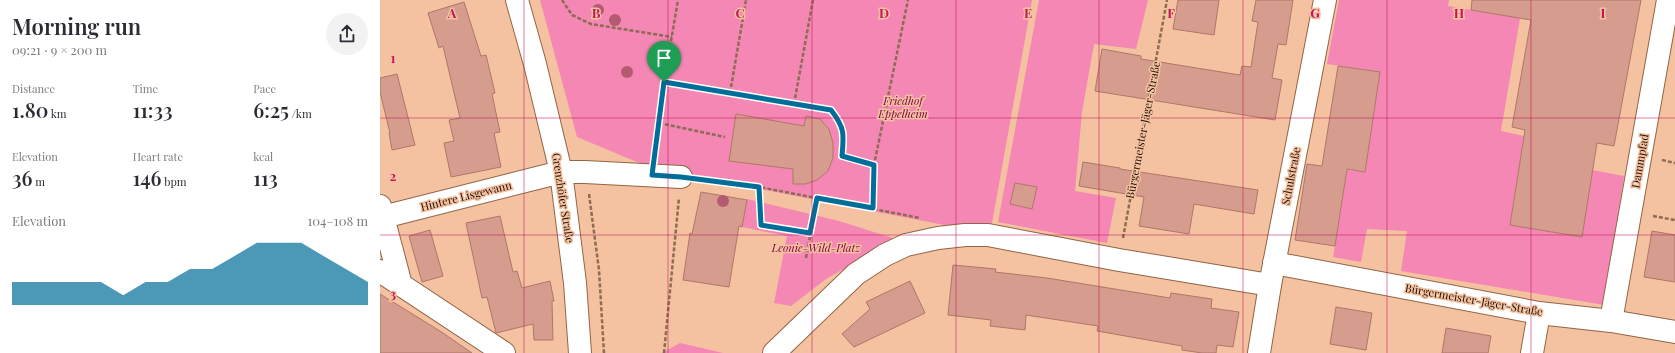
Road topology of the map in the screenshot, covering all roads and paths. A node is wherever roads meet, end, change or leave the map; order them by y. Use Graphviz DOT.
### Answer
graph roads {
  1 [pos="517,0"];
  2 [pos="562,0"];
  3 [pos="678,0"];
  4 [pos="746,0"];
  5 [pos="813,0"];
  6 [pos="908,0"];
  7 [pos="1167,0"];
  8 [pos="1324,0"];
  9 [pos="1668,0"];
  10 [pos="672,37"];
  11 [pos="664,82"];
  12 [pos="730,93"];
  13 [pos="794,104"];
  14 [pos="659,123"];
  15 [pos="725,137"];
  16 [pos="874,165"];
  17 [pos="561,172"];
  18 [pos="652,175"];
  19 [pos="681,177"];
  20 [pos="759,187"];
  21 [pos="817,198"];
  22 [pos="873,208"];
  23 [pos="381,214"];
  24 [pos="927,220"];
  25 [pos="810,233"];
  26 [pos="806,258"];
  27 [pos="1119,260"];
  28 [pos="1274,264"];
  29 [pos="380,271"];
  30 [pos="401,285"];
  31 [pos="1270,285"];
  32 [pos="1539,313"];
  33 [pos="1611,321"];
  34 [pos="1675,332"];
  35 [pos="504,353"];
  36 [pos="580,353"];
  37 [pos="664,353"];
  38 [pos="774,353"];
  39 [pos="1259,353"];
  40 [pos="1532,353"];
  1 -- 17 [label="street, Grenzhöfer Straße"];
  2 -- 10 [label="path"];
  3 -- 10 [label="path"];
  4 -- 12 [label="path"];
  5 -- 13 [label="path"];
  6 -- 16 [label="path"];
  7 -- 27 [label="path, Bürgermeister-Jäger-Straße"];
  8 -- 28 [label="street, Schulstraße"];
  9 -- 33 [label="street, Dammpfad"];
  10 -- 11 [label="path"];
  11 -- 12 [label="path"];
  11 -- 14 [label="path"];
  12 -- 13 [label="path"];
  13 -- 16 [label="path"];
  14 -- 15 [label="path"];
  14 -- 18 [label="path"];
  16 -- 22 [label="path"];
  17 -- 18 [label="street, Hintere Lisgewann"];
  17 -- 23 [label="street, Hintere Lisgewann"];
  17 -- 36 [label="street, Grenzhöfer Straße"];
  18 -- 19 [label="street, Hintere Lisgewann"];
  19 -- 20 [label="path"];
  19 -- 37 [label="path"];
  20 -- 21 [label="path"];
  20 -- 25 [label="path"];
  21 -- 22 [label="path"];
  21 -- 25 [label="path"];
  22 -- 24 [label="path"];
  23 -- 30 [label="street"];
  25 -- 26 [label="path"];
  27 -- 31 [label="street"];
  27 -- 38 [label="street"];
  28 -- 31 [label="street, Schulstraße"];
  28 -- 32 [label="street, Bürgermeister-Jäger-Straße"];
  29 -- 30 [label="street"];
  30 -- 35 [label="street"];
  31 -- 39 [label="street, Schulstraße"];
  32 -- 33 [label="street, Bürgermeister-Jäger-Straße"];
  32 -- 40 [label="street"];
  33 -- 34 [label="street, Bürgermeister-Jäger-Straße"];
}
